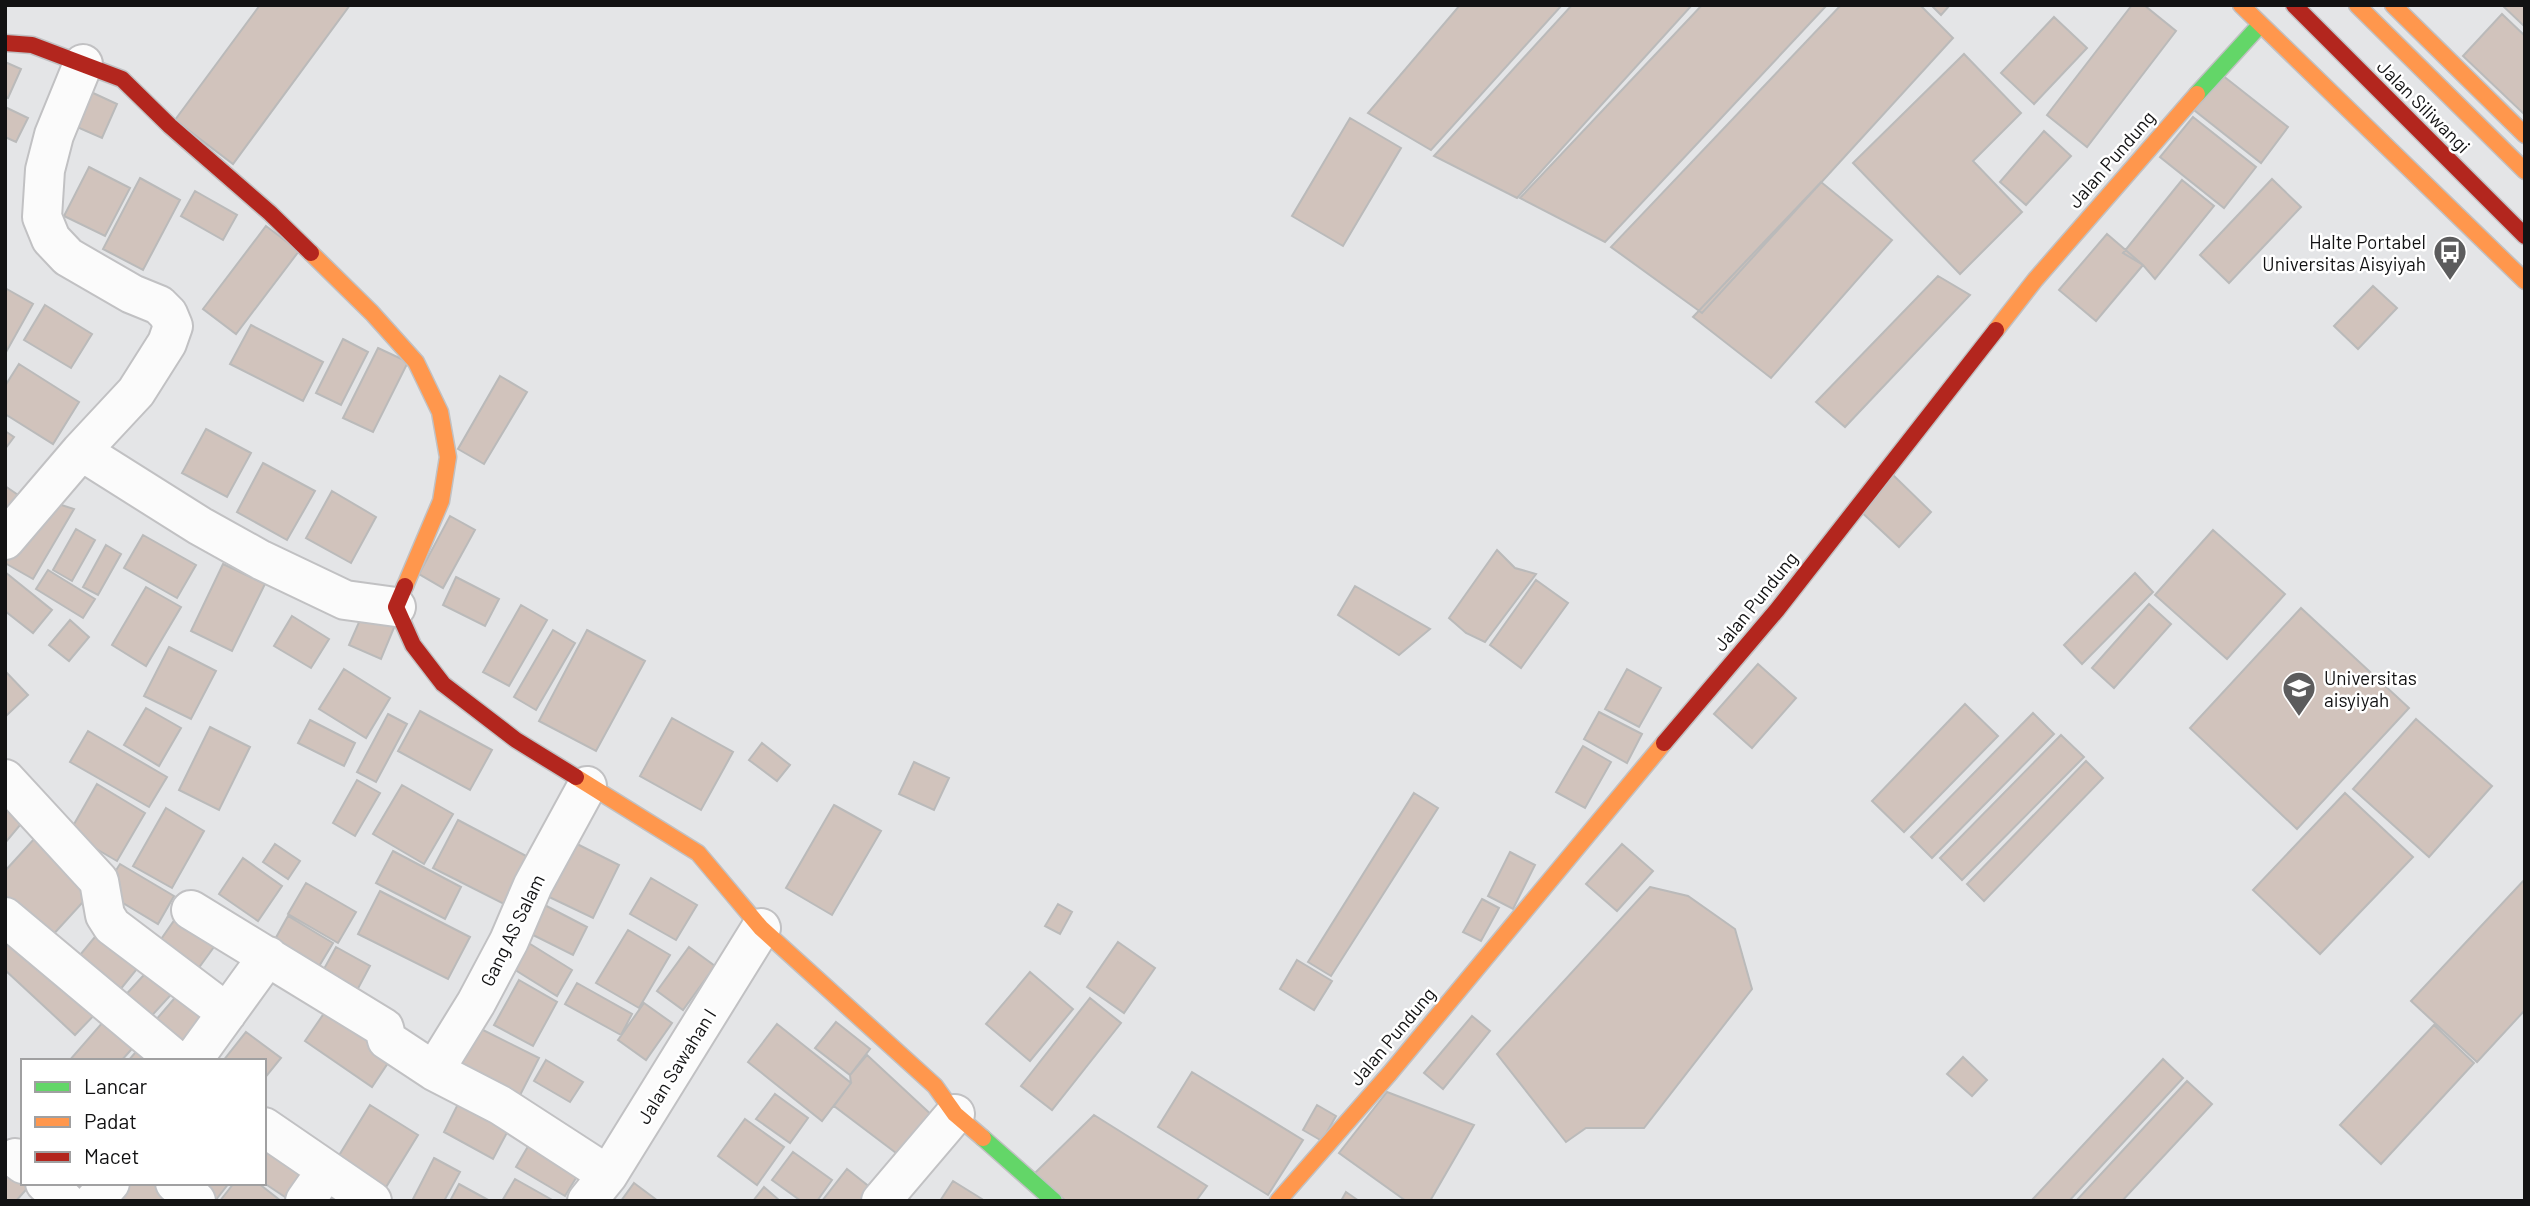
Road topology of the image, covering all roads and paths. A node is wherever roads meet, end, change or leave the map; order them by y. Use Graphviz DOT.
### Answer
graph roads {
  1 [pos="2241,5"];
  2 [pos="2294,5"];
  3 [pos="2357,5"];
  4 [pos="2393,5"];
  5 [pos="2260,25"];
  6 [pos="5,43"];
  7 [pos="83,64"];
  8 [pos="2525,135"];
  9 [pos="2525,171"];
  10 [pos="2525,236"];
  11 [pos="2525,281"];
  12 [pos="81,451"];
  13 [pos="6,539"];
  14 [pos="396,607"];
  15 [pos="5,779"];
  16 [pos="587,786"];
  17 [pos="191,910"];
  18 [pos="5,917"];
  19 [pos="761,928"];
  20 [pos="268,956"];
  21 [pos="227,1013"];
  22 [pos="175,1059"];
  23 [pos="193,1059"];
  24 [pos="434,1071"];
  25 [pos="955,1114"];
  26 [pos="266,1129"];
  27 [pos="47,1185"];
  28 [pos="108,1185"];
  29 [pos="177,1185"];
  30 [pos="316,1186"];
  31 [pos="597,1188"];
  32 [pos="65,1201"];
  33 [pos="94,1201"];
  34 [pos="196,1201"];
  35 [pos="372,1201"];
  36 [pos="881,1201"];
  37 [pos="1054,1201"];
  38 [pos="1278,1201"];
  1 -- 5 [label="main road"];
  2 -- 10 [label="main road, Jalan Siliwangi"];
  3 -- 9 [label="main road, Jalan Siliwangi"];
  4 -- 8 [label="main road"];
  5 -- 11 [label="main road"];
  5 -- 38 [label="main road, Jalan Pundung"];
  6 -- 7 [label="main road"];
  7 -- 12 [label="street"];
  7 -- 14 [label="main road"];
  12 -- 13 [label="street"];
  12 -- 14 [label="street"];
  14 -- 16 [label="main road"];
  15 -- 21 [label="street"];
  16 -- 19 [label="main road"];
  16 -- 24 [label="street, Gang AS Salam"];
  17 -- 20 [label="street"];
  18 -- 22 [label="street"];
  19 -- 25 [label="main road"];
  19 -- 31 [label="street, Jalan Sawahan I"];
  20 -- 21 [label="street"];
  20 -- 24 [label="street"];
  21 -- 23 [label="street"];
  24 -- 31 [label="street"];
  25 -- 36 [label="street"];
  25 -- 37 [label="main road"];
  26 -- 30 [label="street"];
  27 -- 32 [label="street"];
  28 -- 33 [label="street"];
  29 -- 34 [label="street"];
  30 -- 35 [label="street"];
}
